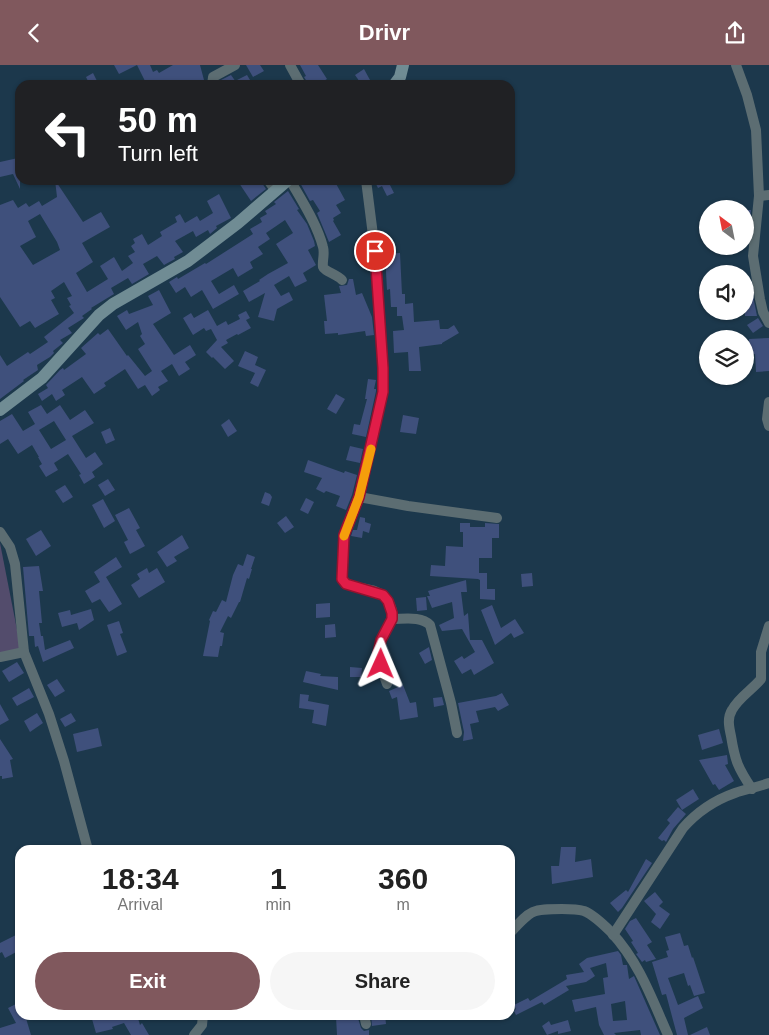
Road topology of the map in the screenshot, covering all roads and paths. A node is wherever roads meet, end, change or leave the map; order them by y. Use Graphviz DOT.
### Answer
graph roads {
  1 [pos="234,65"];
  2 [pos="290,65"];
  3 [pos="403,65"];
  4 [pos="736,65"];
  5 [pos="213,80"];
  6 [pos="298,80"];
  7 [pos="398,80"];
  8 [pos="272,185"];
  9 [pos="292,185"];
  10 [pos="367,185"];
  11 [pos="764,196"];
  12 [pos="342,281"];
  13 [pos="769,323"];
  14 [pos="769,402"];
  15 [pos="0,410"];
  16 [pos="769,426"];
  17 [pos="359,497"];
  18 [pos="497,518"];
  19 [pos="0,532"];
  20 [pos="392,619"];
  21 [pos="769,626"];
  22 [pos="24,651"];
  23 [pos="0,657"];
  24 [pos="765,677"];
  25 [pos="387,683"];
  26 [pos="457,733"];
  27 [pos="769,783"];
  28 [pos="752,789"];
  29 [pos="87,845"];
  30 [pos="515,927"];
  31 [pos="613,935"];
  32 [pos="202,1020"];
  33 [pos="194,1035"];
  34 [pos="668,1035"];
  1 -- 5 [label="street"];
  2 -- 6 [label="street"];
  3 -- 7 [label="main road"];
  4 -- 11 [label="street"];
  8 -- 15 [label="main road"];
  9 -- 12 [label="street"];
  10 -- 17 [label="street"];
  11 -- 13 [label="street"];
  14 -- 16 [label="street"];
  17 -- 18 [label="street"];
  17 -- 20 [label="street"];
  19 -- 22 [label="street"];
  20 -- 25 [label="street"];
  20 -- 26 [label="street"];
  21 -- 24 [label="street"];
  22 -- 23 [label="street"];
  22 -- 29 [label="street"];
  24 -- 28 [label="street"];
  27 -- 28 [label="street"];
  28 -- 31 [label="street"];
  30 -- 31 [label="street"];
  31 -- 34 [label="street"];
  32 -- 33 [label="street"];
}
